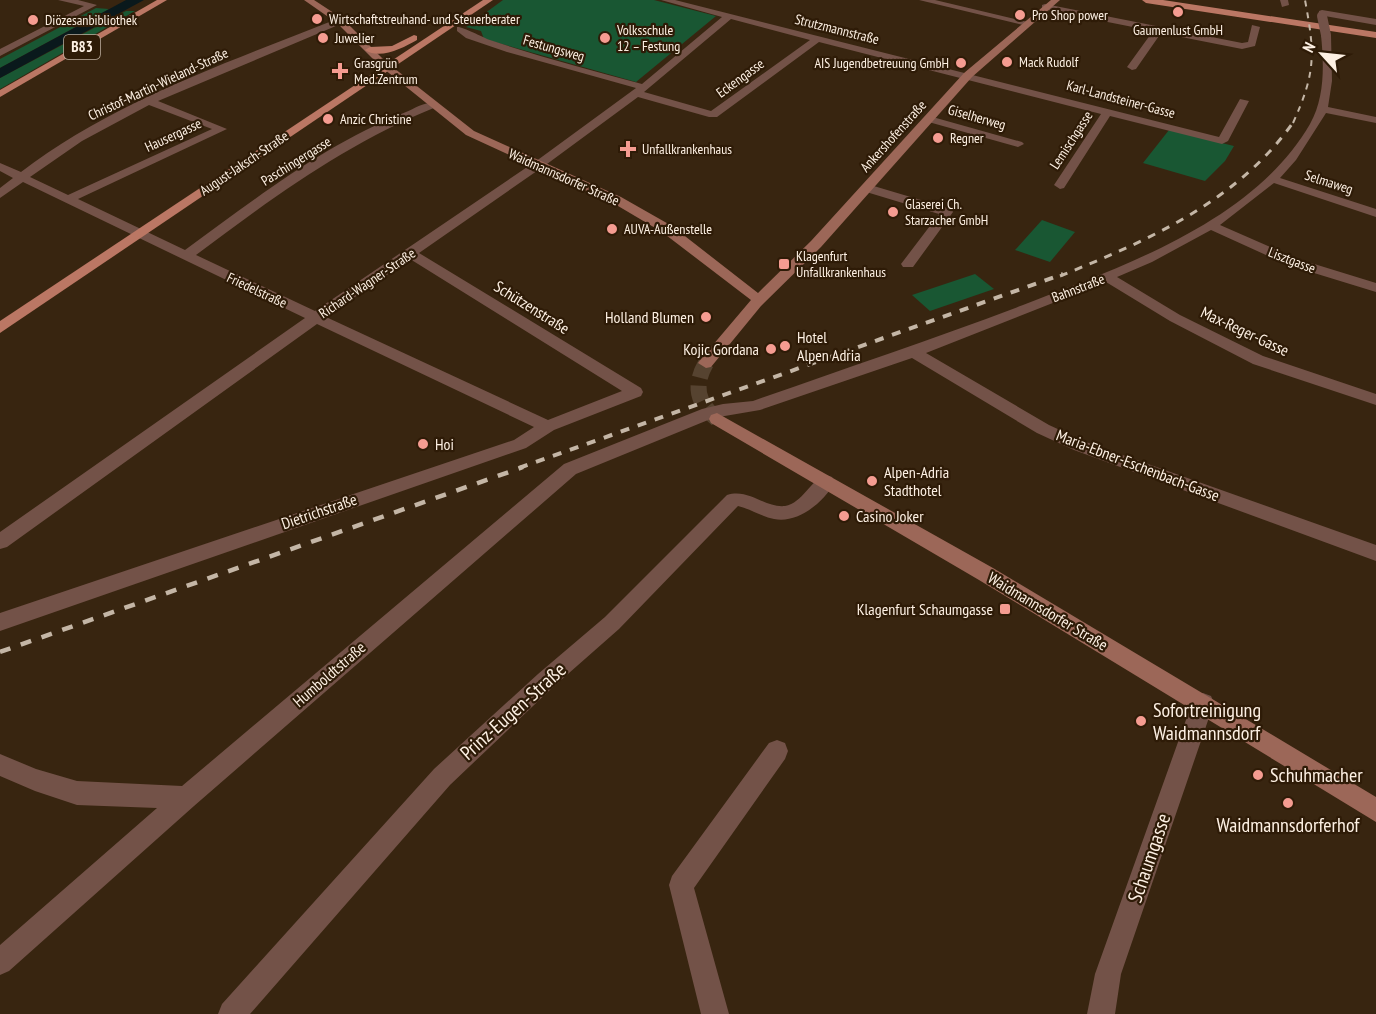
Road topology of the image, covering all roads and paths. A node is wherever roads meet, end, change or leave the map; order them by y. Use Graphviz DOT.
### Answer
graph roads {
  1 [pos="62,0"];
  2 [pos="164,0"];
  3 [pos="308,0"];
  4 [pos="477,0"];
  5 [pos="489,0"];
  6 [pos="665,0"];
  7 [pos="716,0"];
  8 [pos="923,0"];
  9 [pos="1056,0"];
  10 [pos="1146,0"];
  11 [pos="1170,0"];
  12 [pos="1319,0"];
  13 [pos="1045,7"];
  14 [pos="704,9"];
  15 [pos="1322,14"];
  16 [pos="729,16"];
  17 [pos="340,21"];
  18 [pos="1376,22"];
  19 [pos="1027,23"];
  20 [pos="1255,27"];
  21 [pos="460,29"];
  22 [pos="1159,29"];
  23 [pos="1376,33"];
  24 [pos="425,35"];
  25 [pos="819,38"];
  26 [pos="370,50"];
  27 [pos="0,53"];
  28 [pos="385,65"];
  29 [pos="1132,67"];
  30 [pos="969,75"];
  31 [pos="399,77"];
  32 [pos="353,90"];
  33 [pos="640,90"];
  34 [pos="0,93"];
  35 [pos="1244,101"];
  36 [pos="151,102"];
  37 [pos="432,105"];
  38 [pos="1322,109"];
  39 [pos="1108,111"];
  40 [pos="929,119"];
  41 [pos="1376,120"];
  42 [pos="1018,144"];
  43 [pos="537,164"];
  44 [pos="0,167"];
  45 [pos="21,176"];
  46 [pos="1272,179"];
  47 [pos="1060,185"];
  48 [pos="867,188"];
  49 [pos="0,194"];
  50 [pos="69,200"];
  51 [pos="1376,213"];
  52 [pos="1210,225"];
  53 [pos="135,232"];
  54 [pos="410,254"];
  55 [pos="186,256"];
  56 [pos="908,264"];
  57 [pos="1107,277"];
  58 [pos="1376,288"];
  59 [pos="759,300"];
  60 [pos="0,315"];
  61 [pos="316,317"];
  62 [pos="0,328"];
  63 [pos="913,352"];
  64 [pos="706,363"];
  65 [pos="635,392"];
  66 [pos="1376,400"];
  67 [pos="717,419"];
  68 [pos="681,423"];
  69 [pos="548,426"];
  70 [pos="826,482"];
  71 [pos="0,542"];
  72 [pos="1376,553"];
  73 [pos="0,622"];
  74 [pos="1203,704"];
  75 [pos="777,751"];
  76 [pos="0,765"];
  77 [pos="186,798"];
  78 [pos="1376,810"];
  79 [pos="0,962"];
  80 [pos="232,1014"];
  81 [pos="716,1014"];
  82 [pos="1101,1014"];
  1 -- 27 [label="street"];
  2 -- 34 [label="main road, B83"];
  3 -- 17 [label="street, Waidmannsdorfer Straße"];
  4 -- 24 [label="main road, August-Jaksch-Straße"];
  5 -- 28 [label="main road, August-Jaksch-Straße"];
  6 -- 14 [label="street, Strutzmannstraße"];
  7 -- 14 [label="street"];
  8 -- 19 [label="street"];
  9 -- 13 [label="street, Ankershofenstraße"];
  10 -- 23 [label="main road"];
  11 -- 23 [label="main road"];
  12 -- 15 [label="street, Bahnstraße"];
  13 -- 19 [label="street, Ankershofenstraße"];
  13 -- 22 [label="street"];
  14 -- 16 [label="street, Strutzmannstraße"];
  15 -- 18 [label="street"];
  15 -- 38 [label="street, Bahnstraße, bridge"];
  16 -- 25 [label="street, Strutzmannstraße"];
  16 -- 33 [label="street, Richard-Wagner-Straße"];
  17 -- 26 [label="street, Waidmannsdorfer Straße"];
  17 -- 36 [label="street, Christof-Martin-Wieland-Straße"];
  19 -- 30 [label="street, Ankershofenstraße"];
  20 -- 22 [label="street"];
  21 -- 33 [label="street, Festungsweg"];
  22 -- 29 [label="street"];
  24 -- 26 [label="main road"];
  24 -- 28 [label="main road, August-Jaksch-Straße"];
  25 -- 30 [label="street, Strutzmannstraße"];
  25 -- 33 [label="street, Eckengasse"];
  26 -- 28 [label="street, Waidmannsdorfer Straße"];
  28 -- 31 [label="street, Waidmannsdorfer Straße"];
  28 -- 32 [label="main road, August-Jaksch-Straße"];
  28 -- 53 [label="main road, August-Jaksch-Straße"];
  30 -- 39 [label="street, Karl-Landsteiner-Gasse"];
  30 -- 40 [label="street, Ankershofenstraße"];
  31 -- 32 [label="main road"];
  31 -- 37 [label="street, Waidmannsdorfer Straße"];
  32 -- 53 [label="main road, August-Jaksch-Straße"];
  33 -- 43 [label="street, Richard-Wagner-Straße"];
  35 -- 39 [label="street, Karl-Landsteiner-Gasse"];
  36 -- 45 [label="street, Christof-Martin-Wieland-Straße"];
  36 -- 50 [label="street, Hausergasse"];
  37 -- 43 [label="street, Waidmannsdorfer Straße"];
  37 -- 55 [label="street, Paschingergasse"];
  38 -- 41 [label="street"];
  38 -- 46 [label="street, Bahnstraße"];
  39 -- 47 [label="street, Lemischgasse"];
  40 -- 42 [label="street, Giselherweg"];
  40 -- 48 [label="street, Ankershofenstraße"];
  43 -- 54 [label="street, Richard-Wagner-Straße"];
  43 -- 59 [label="street, Waidmannsdorfer Straße"];
  44 -- 45 [label="street, Friedelstraße"];
  45 -- 49 [label="street, Christof-Martin-Wieland-Straße"];
  45 -- 50 [label="street, Friedelstraße"];
  46 -- 51 [label="street, Selmaweg"];
  46 -- 52 [label="street, Bahnstraße"];
  48 -- 56 [label="street"];
  48 -- 59 [label="street, Ankershofenstraße"];
  50 -- 53 [label="street, Friedelstraße"];
  52 -- 57 [label="street, Bahnstraße"];
  52 -- 58 [label="street, Lisztgasse"];
  53 -- 55 [label="street, Friedelstraße"];
  53 -- 60 [label="main road, August-Jaksch-Straße"];
  53 -- 62 [label="main road, August-Jaksch-Straße"];
  54 -- 61 [label="street, Richard-Wagner-Straße"];
  54 -- 65 [label="street, Schützenstraße"];
  55 -- 61 [label="street, Friedelstraße"];
  57 -- 63 [label="street, Bahnstraße"];
  57 -- 66 [label="street, Max-Reger-Gasse"];
  59 -- 64 [label="street"];
  61 -- 69 [label="street, Friedelstraße"];
  61 -- 71 [label="street, Richard-Wagner-Straße"];
  63 -- 68 [label="street, Bahnstraße"];
  63 -- 72 [label="street, Maria-Ebner-Eschenbach-Gasse"];
  65 -- 69 [label="street, Dietrichstraße"];
  67 -- 70 [label="street, Waidmannsdorfer Straße"];
  68 -- 77 [label="street, Humboldtstraße"];
  69 -- 73 [label="street, Dietrichstraße"];
  70 -- 74 [label="street, Waidmannsdorfer Straße"];
  70 -- 80 [label="street, Prinz-Eugen-Straße"];
  74 -- 78 [label="street, Waidmannsdorfer Straße"];
  74 -- 82 [label="street, Schaumgasse"];
  75 -- 81 [label="street"];
  76 -- 77 [label="street"];
  77 -- 79 [label="street, Humboldtstraße"];
}
